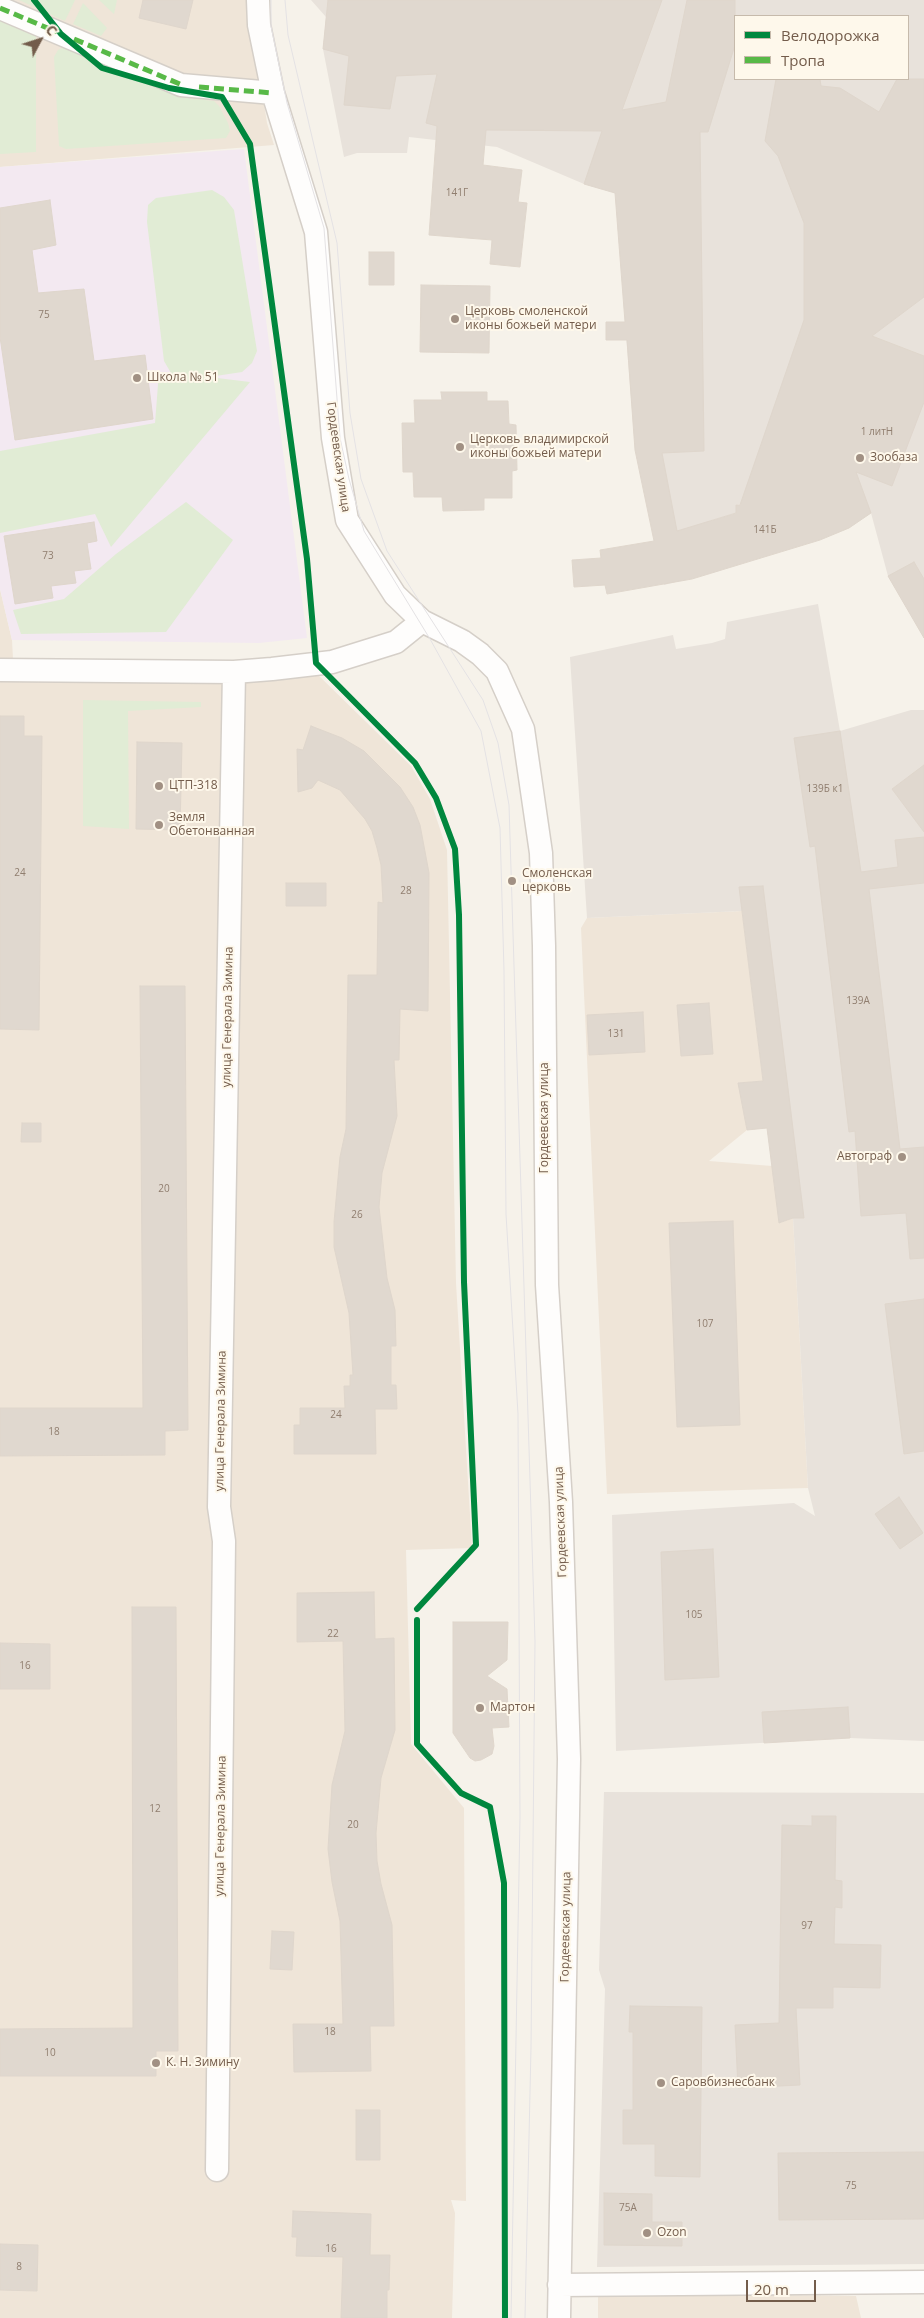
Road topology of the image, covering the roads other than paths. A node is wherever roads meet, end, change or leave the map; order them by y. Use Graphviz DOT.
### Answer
graph roads {
  1 [pos="258,0"];
  2 [pos="0,8"];
  3 [pos="273,93"];
  4 [pos="422,621"];
  5 [pos="0,670"];
  6 [pos="234,672"];
  7 [pos="217,2170"];
  8 [pos="924,2282"];
  9 [pos="559,2285"];
  10 [pos="558,2318"];
  1 -- 3 [label="street, Гордеевская улица"];
  2 -- 3 [label="street"];
  3 -- 4 [label="street, Гордеевская улица"];
  4 -- 6 [label="street"];
  4 -- 9 [label="street, Гордеевская улица"];
  5 -- 6 [label="street"];
  6 -- 7 [label="street, улица Генерала Зимина"];
  8 -- 9 [label="street"];
  9 -- 10 [label="street, Гордеевская улица"];
}
